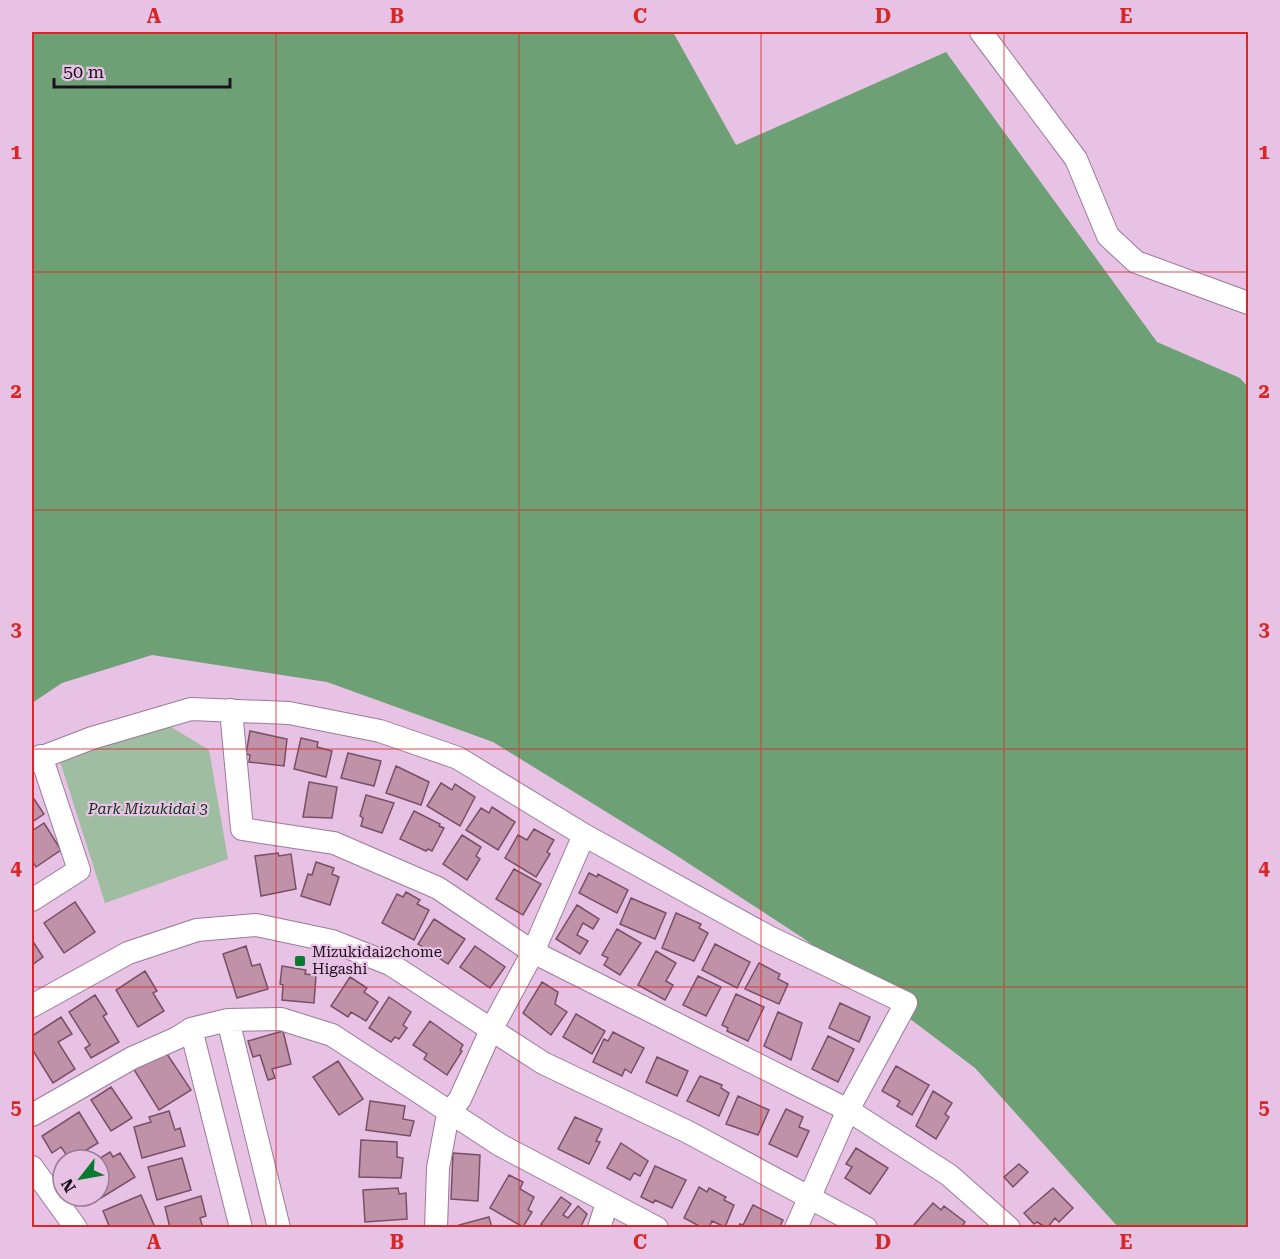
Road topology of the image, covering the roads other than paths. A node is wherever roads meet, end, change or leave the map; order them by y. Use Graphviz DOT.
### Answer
graph roads {
  1 [pos="981,32"];
  2 [pos="1248,303"];
  3 [pos="231,710"];
  4 [pos="36,758"];
  5 [pos="584,835"];
  6 [pos="32,900"];
  7 [pos="533,952"];
  8 [pos="32,1006"];
  9 [pos="228,1020"];
  10 [pos="191,1029"];
  11 [pos="491,1030"];
  12 [pos="848,1110"];
  13 [pos="448,1114"];
  14 [pos="32,1115"];
  15 [pos="32,1167"];
  16 [pos="811,1197"];
  17 [pos="607,1203"];
  18 [pos="76,1227"];
  19 [pos="241,1227"];
  20 [pos="279,1227"];
  21 [pos="436,1227"];
  22 [pos="599,1227"];
  23 [pos="657,1227"];
  24 [pos="796,1227"];
  25 [pos="866,1227"];
  26 [pos="1009,1227"];
  1 -- 2 [label="street"];
  3 -- 4 [label="street"];
  3 -- 5 [label="street"];
  3 -- 7 [label="street"];
  4 -- 6 [label="street"];
  5 -- 7 [label="street"];
  5 -- 12 [label="street"];
  7 -- 11 [label="street"];
  7 -- 12 [label="street"];
  8 -- 11 [label="street"];
  9 -- 10 [label="street"];
  9 -- 13 [label="street"];
  9 -- 20 [label="street"];
  10 -- 14 [label="street"];
  10 -- 19 [label="street"];
  11 -- 13 [label="street"];
  11 -- 16 [label="street"];
  12 -- 16 [label="street"];
  12 -- 26 [label="street"];
  13 -- 17 [label="street"];
  13 -- 21 [label="street"];
  15 -- 18 [label="street"];
  16 -- 24 [label="street"];
  16 -- 25 [label="street"];
  17 -- 22 [label="street"];
  17 -- 23 [label="street"];
}
